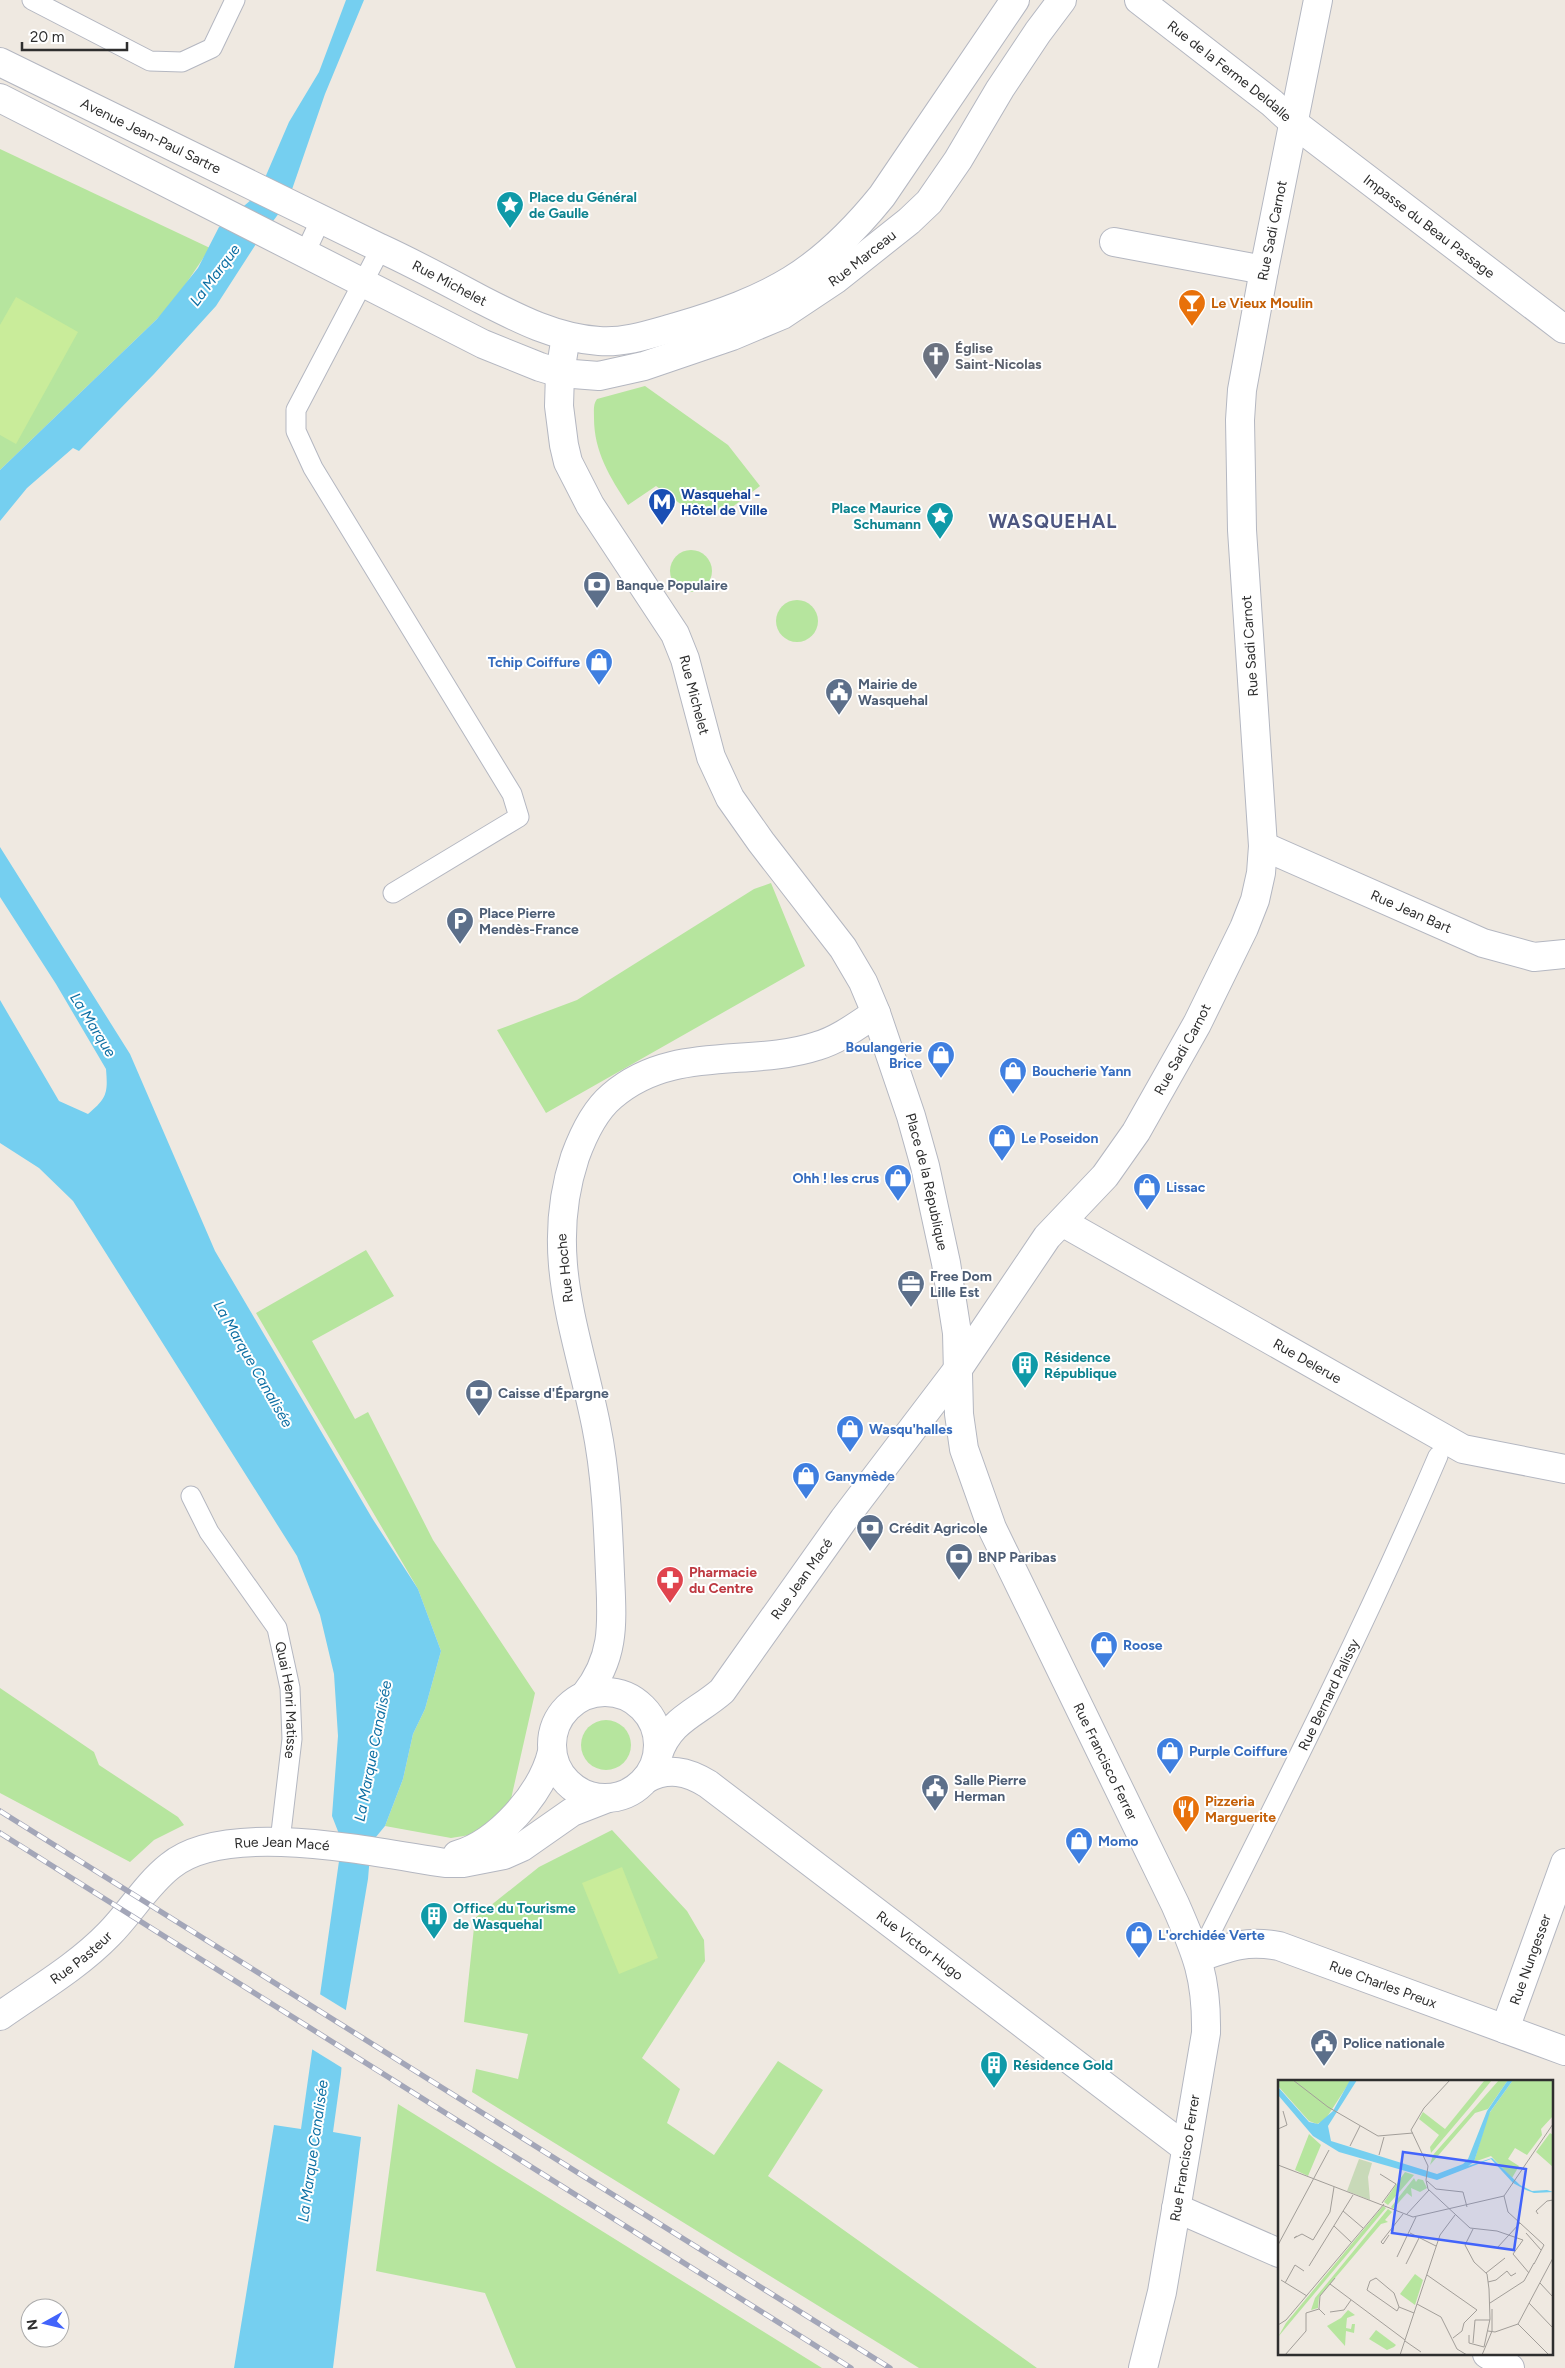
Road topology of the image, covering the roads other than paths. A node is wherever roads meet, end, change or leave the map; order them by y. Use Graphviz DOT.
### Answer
graph roads {
  1 [pos="32,0"];
  2 [pos="235,0"];
  3 [pos="1015,0"];
  4 [pos="1062,0"];
  5 [pos="1139,0"];
  6 [pos="1318,0"];
  7 [pos="0,62"];
  8 [pos="0,98"];
  9 [pos="1295,124"];
  10 [pos="311,214"];
  11 [pos="1114,242"];
  12 [pos="382,248"];
  13 [pos="298,249"];
  14 [pos="1264,270"];
  15 [pos="363,283"];
  16 [pos="1564,329"];
  17 [pos="566,336"];
  18 [pos="560,372"];
  19 [pos="1263,846"];
  20 [pos="393,893"];
  21 [pos="1565,954"];
  22 [pos="874,1006"];
  23 [pos="1054,1230"];
  24 [pos="958,1369"];
  25 [pos="950,1395"];
  26 [pos="1438,1456"];
  27 [pos="1565,1469"];
  28 [pos="191,1496"];
  29 [pos="585,1695"];
  30 [pos="552,1752"];
  31 [pos="652,1767"];
  32 [pos="608,1798"];
  33 [pos="280,1841"];
  34 [pos="424,1860"];
  35 [pos="1565,1864"];
  36 [pos="151,1885"];
  37 [pos="1198,1958"];
  38 [pos="0,2016"];
  39 [pos="1505,2029"];
  40 [pos="1565,2051"];
  41 [pos="1186,2148"];
  42 [pos="1176,2208"];
  43 [pos="1278,2253"];
  44 [pos="1490,2356"];
  45 [pos="1143,2368"];
  46 [pos="1510,2368"];
  1 -- 2 [label="lane"];
  3 -- 17 [label="street, Rue Marceau"];
  4 -- 18 [label="street, Rue Marceau"];
  5 -- 9 [label="street, Rue de la Ferme Deldalle"];
  6 -- 9 [label="street, Rue Sadi Carnot"];
  7 -- 10 [label="street, Avenue Jean-Paul Sartre"];
  8 -- 13 [label="street"];
  9 -- 14 [label="street, Rue Sadi Carnot"];
  9 -- 16 [label="street, Impasse du Beau Passage"];
  10 -- 12 [label="street, Rue Michelet"];
  10 -- 13 [label="lane"];
  11 -- 14 [label="street"];
  12 -- 15 [label="lane"];
  12 -- 17 [label="street, Rue Michelet"];
  13 -- 15 [label="street"];
  14 -- 19 [label="street, Rue Sadi Carnot"];
  15 -- 18 [label="street"];
  15 -- 20 [label="lane"];
  17 -- 18 [label="street, Rue Michelet"];
  18 -- 22 [label="street, Rue Michelet"];
  19 -- 21 [label="street, Rue Jean Bart"];
  19 -- 23 [label="street, Rue Sadi Carnot"];
  22 -- 24 [label="street, Place de la République"];
  22 -- 29 [label="street, Rue Hoche"];
  23 -- 24 [label="street"];
  23 -- 27 [label="street, Rue Delerue"];
  24 -- 25 [label="street, Place de la République"];
  25 -- 31 [label="street, Rue Jean Macé"];
  25 -- 37 [label="street, Rue Francisco Ferrer"];
  26 -- 37 [label="lane, Rue Bernard Palissy"];
  28 -- 33 [label="lane, Quai Henri Matisse"];
  29 -- 30 [label="street"];
  29 -- 31 [label="street"];
  30 -- 32 [label="street"];
  30 -- 34 [label="street, Rue Jean Macé"];
  31 -- 32 [label="street"];
  31 -- 41 [label="street, Rue Victor Hugo"];
  32 -- 34 [label="street, Rue Jean Macé"];
  33 -- 34 [label="street, Rue Jean Macé"];
  33 -- 36 [label="street, Rue Jean Macé"];
  35 -- 39 [label="street, Rue Nungesser"];
  36 -- 38 [label="street, Rue Pasteur"];
  37 -- 39 [label="street, Rue Charles Preux"];
  37 -- 41 [label="street, Rue Francisco Ferrer"];
  39 -- 40 [label="street, Rue Charles Preux"];
  41 -- 42 [label="street, Rue Francisco Ferrer"];
  42 -- 43 [label="street"];
  42 -- 45 [label="street, Rue Francisco Ferrer"];
  44 -- 46 [label="street"];
}
